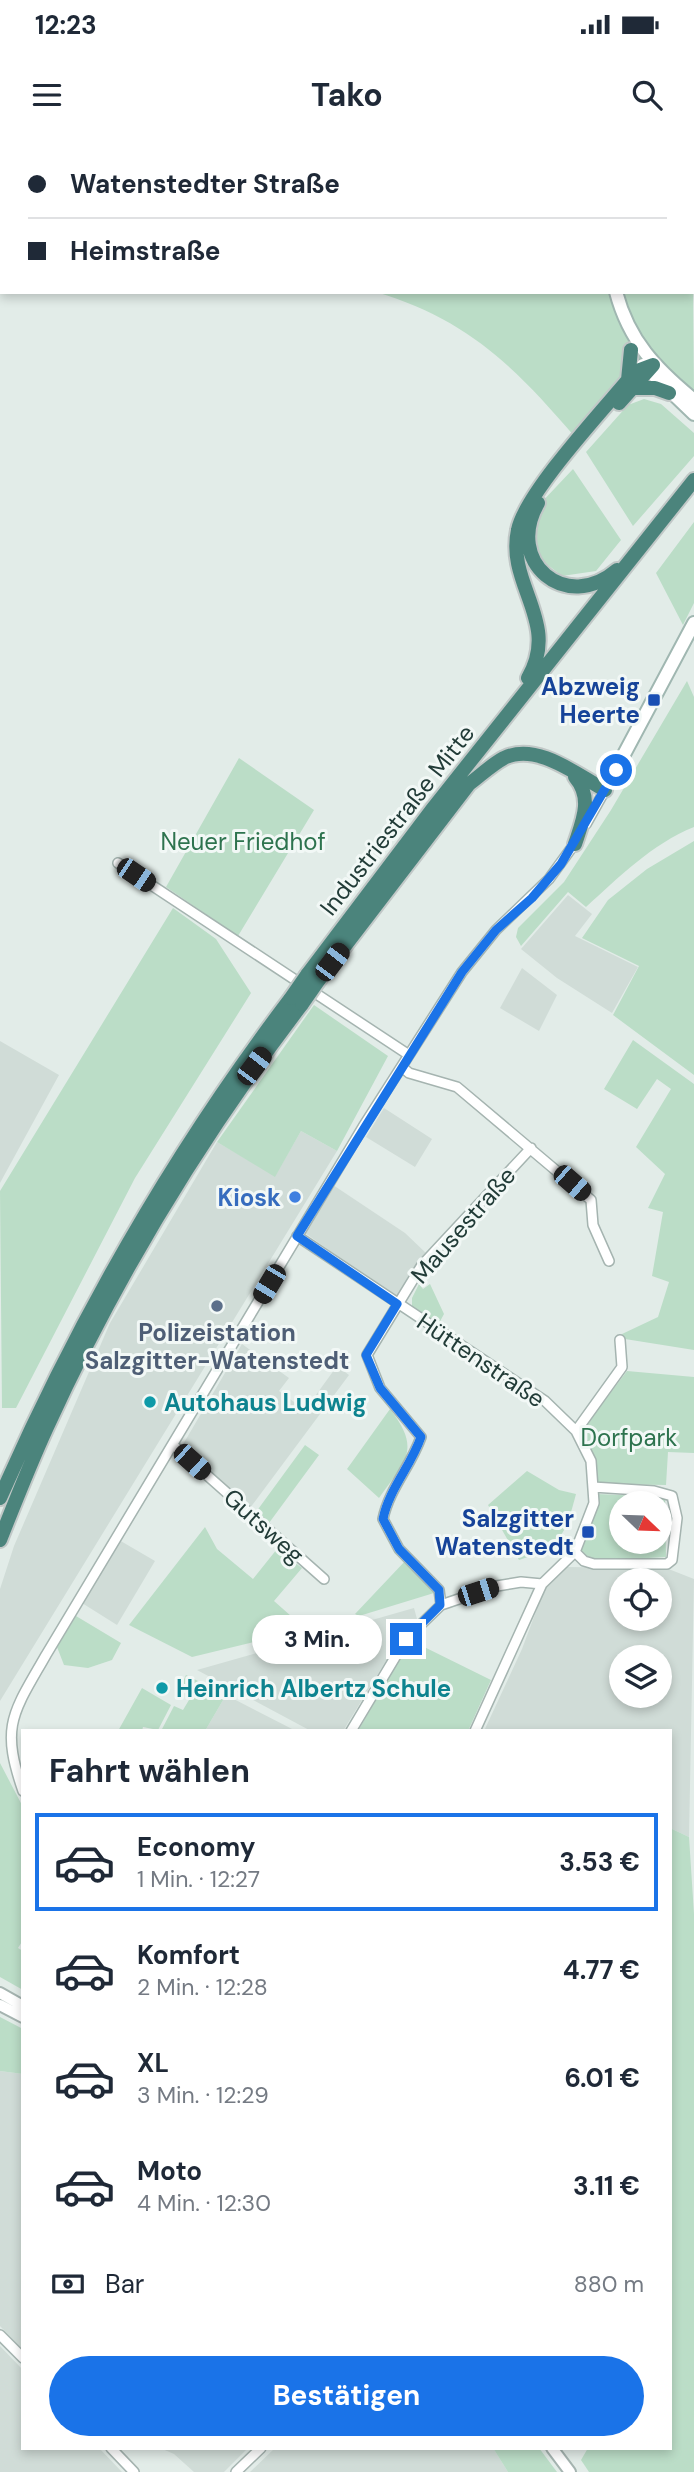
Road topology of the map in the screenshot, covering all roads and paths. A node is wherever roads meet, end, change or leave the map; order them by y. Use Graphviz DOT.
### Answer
graph roads {
  1 [pos="616,294"];
  2 [pos="620,308"];
  3 [pos="631,350"];
  4 [pos="649,368"];
  5 [pos="631,384"];
  6 [pos="669,393"];
  7 [pos="694,400"];
  8 [pos="694,414"];
  9 [pos="575,449"];
  10 [pos="694,480"];
  11 [pos="638,551"];
  12 [pos="694,623"];
  13 [pos="691,634"];
  14 [pos="498,727"];
  15 [pos="572,773"];
  16 [pos="605,790"];
  17 [pos="575,844"];
  18 [pos="118,863"];
  19 [pos="312,978"];
  20 [pos="296,1001"];
  21 [pos="409,1055"];
  22 [pos="402,1067"];
  23 [pos="531,1149"];
  24 [pos="297,1236"];
  25 [pos="609,1261"];
  26 [pos="397,1304"];
  27 [pos="620,1340"];
  28 [pos="576,1431"];
  29 [pos="173,1445"];
  30 [pos="593,1487"];
  31 [pos="0,1498"];
  32 [pos="0,1540"];
  33 [pos="575,1552"];
  34 [pos="324,1579"];
  35 [pos="542,1584"];
  36 [pos="440,1605"];
  37 [pos="352,1729"];
  38 [pos="476,1729"];
  39 [pos="21,1786"];
  40 [pos="0,1993"];
  41 [pos="0,2005"];
  42 [pos="21,2005"];
  43 [pos="21,2016"];
  44 [pos="0,2334"];
  45 [pos="21,2356"];
  46 [pos="113,2450"];
  47 [pos="259,2450"];
  48 [pos="553,2450"];
  49 [pos="134,2472"];
  50 [pos="236,2472"];
  51 [pos="569,2472"];
  1 -- 2 [label="main road"];
  2 -- 3 [label="main road"];
  2 -- 4 [label="main road"];
  3 -- 4 [label="main road"];
  3 -- 5 [label="highway"];
  4 -- 5 [label="highway"];
  4 -- 6 [label="main road"];
  4 -- 7 [label="main road"];
  5 -- 6 [label="highway"];
  5 -- 9 [label="highway"];
  6 -- 8 [label="main road"];
  9 -- 11 [label="highway"];
  9 -- 14 [label="highway"];
  10 -- 11 [label="highway, Industriestraße Mitte"];
  11 -- 14 [label="highway, Industriestraße Mitte"];
  12 -- 13 [label="main road"];
  13 -- 16 [label="main road"];
  14 -- 19 [label="highway, Industriestraße Mitte"];
  15 -- 16 [label="highway"];
  15 -- 17 [label="highway"];
  15 -- 19 [label="highway, Industriestraße Mitte"];
  16 -- 17 [label="street"];
  17 -- 21 [label="street"];
  18 -- 21 [label="street"];
  19 -- 20 [label="highway, Industriestraße Mitte, bridge"];
  20 -- 31 [label="highway, Industriestraße Mitte"];
  20 -- 32 [label="highway, Industriestraße Mitte"];
  21 -- 22 [label="street"];
  22 -- 23 [label="street"];
  22 -- 24 [label="street"];
  23 -- 25 [label="street"];
  23 -- 26 [label="street, Mausestraße"];
  24 -- 26 [label="street, Hüttenstraße"];
  24 -- 29 [label="street"];
  26 -- 28 [label="street, Hüttenstraße"];
  26 -- 36 [label="street, Mausestraße"];
  27 -- 28 [label="street"];
  28 -- 30 [label="street, Hüttenstraße"];
  29 -- 34 [label="street, Gutsweg"];
  29 -- 39 [label="street"];
  30 -- 33 [label="street, Hüttenstraße"];
  30 -- 33 [label="street"];
  33 -- 35 [label="street, Hüttenstraße"];
  35 -- 36 [label="street"];
  35 -- 38 [label="street, Hüttenstraße"];
  36 -- 37 [label="street"];
  40 -- 42 [label="street"];
  41 -- 43 [label="street"];
  44 -- 45 [label="street"];
  46 -- 49 [label="street"];
  47 -- 50 [label="street"];
  48 -- 51 [label="street"];
}
